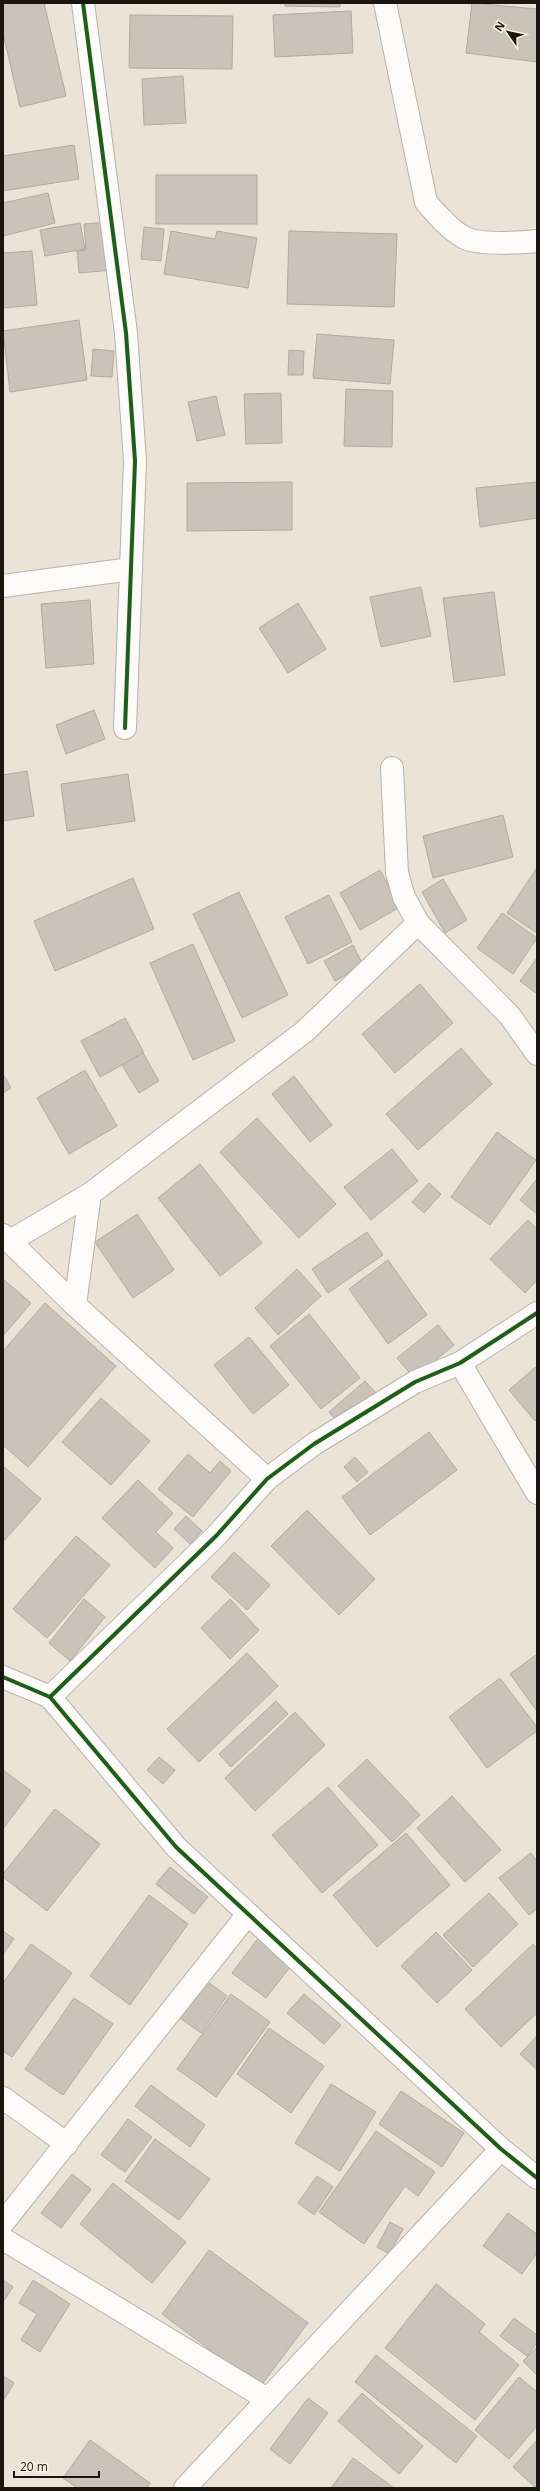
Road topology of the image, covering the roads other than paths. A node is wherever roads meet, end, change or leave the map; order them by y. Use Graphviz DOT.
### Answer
graph roads {
  1 [pos="83,3"];
  2 [pos="385,3"];
  3 [pos="537,241"];
  4 [pos="131,569"];
  5 [pos="3,586"];
  6 [pos="124,728"];
  7 [pos="392,768"];
  8 [pos="418,923"];
  9 [pos="537,1054"];
  10 [pos="90,1194"];
  11 [pos="7,1238"];
  12 [pos="75,1305"];
  13 [pos="537,1313"];
  14 [pos="460,1363"];
  15 [pos="267,1479"];
  16 [pos="537,1493"];
  17 [pos="3,1677"];
  18 [pos="50,1697"];
  19 [pos="248,1914"];
  20 [pos="3,2098"];
  21 [pos="67,2144"];
  22 [pos="501,2149"];
  23 [pos="537,2178"];
  24 [pos="3,2223"];
  25 [pos="3,2239"];
  26 [pos="267,2399"];
  27 [pos="185,2488"];
  1 -- 4 [label="street"];
  2 -- 3 [label="street"];
  4 -- 5 [label="street"];
  4 -- 6 [label="street"];
  7 -- 8 [label="street"];
  8 -- 9 [label="street"];
  8 -- 10 [label="street"];
  10 -- 11 [label="street"];
  10 -- 12 [label="street"];
  11 -- 12 [label="street"];
  12 -- 15 [label="street"];
  13 -- 14 [label="street"];
  14 -- 15 [label="street"];
  14 -- 16 [label="street"];
  15 -- 18 [label="street"];
  17 -- 18 [label="street"];
  18 -- 19 [label="street"];
  19 -- 21 [label="street"];
  19 -- 22 [label="street"];
  20 -- 21 [label="street"];
  21 -- 24 [label="street"];
  22 -- 23 [label="street"];
  22 -- 26 [label="street"];
  25 -- 26 [label="street"];
  26 -- 27 [label="street"];
}
